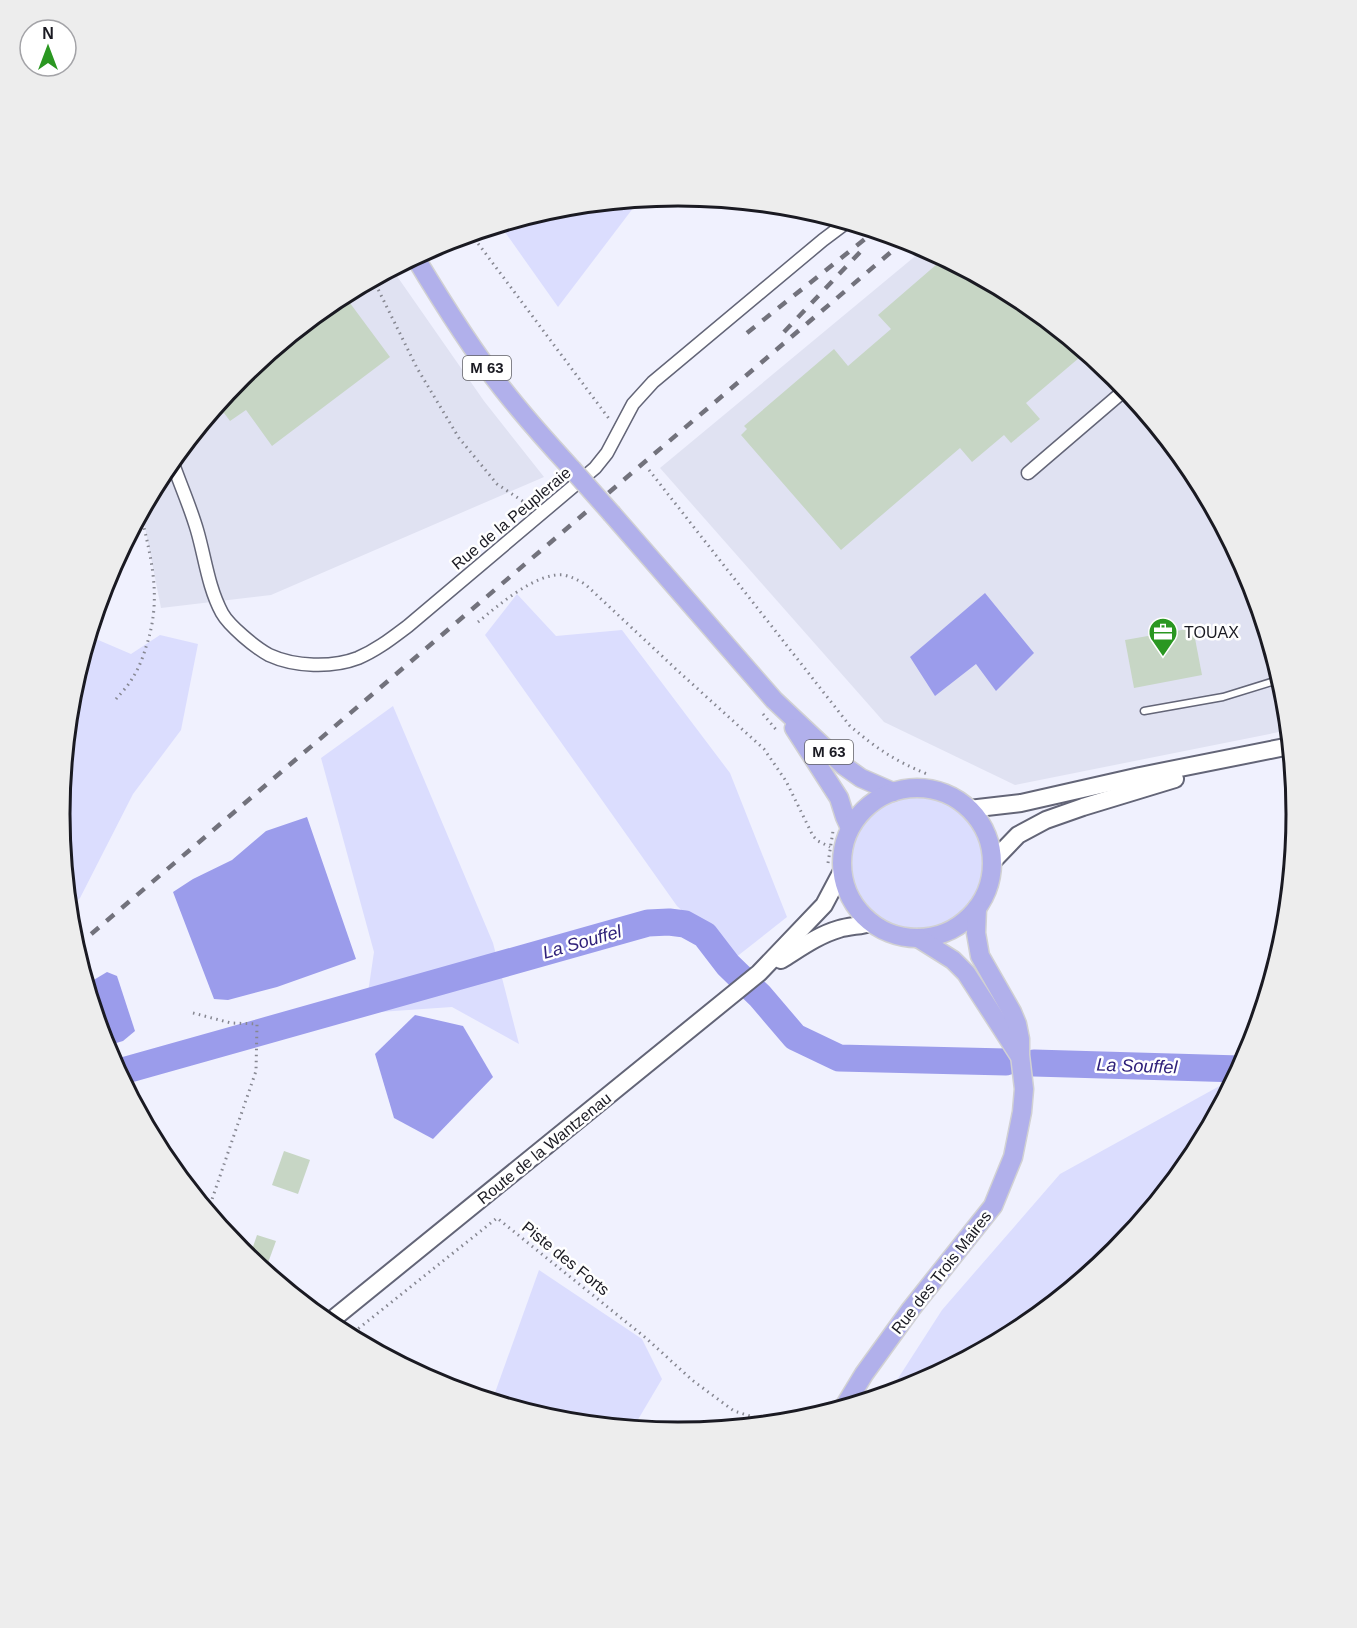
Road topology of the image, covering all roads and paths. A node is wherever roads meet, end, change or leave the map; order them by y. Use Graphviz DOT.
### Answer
graph roads {
  1 [pos="839,228"];
  2 [pos="476,241"];
  3 [pos="420,265"];
  4 [pos="377,286"];
  5 [pos="1118,395"];
  6 [pos="618,431"];
  7 [pos="649,470"];
  8 [pos="176,472"];
  9 [pos="1028,473"];
  10 [pos="542,513"];
  11 [pos="144,525"];
  12 [pos="478,622"];
  13 [pos="1272,682"];
  14 [pos="116,699"];
  15 [pos="774,700"];
  16 [pos="1144,711"];
  17 [pos="1282,748"];
  18 [pos="1262,752"];
  19 [pos="927,774"];
  20 [pos="893,792"];
  21 [pos="969,809"];
  22 [pos="842,826"];
  23 [pos="830,847"];
  24 [pos="992,862"];
  25 [pos="835,868"];
  26 [pos="977,908"];
  27 [pos="871,923"];
  28 [pos="918,938"];
  29 [pos="759,973"];
  30 [pos="193,1013"];
  31 [pos="1020,1056"];
  32 [pos="211,1202"];
  33 [pos="336,1316"];
  34 [pos="357,1330"];
  35 [pos="850,1397"];
  36 [pos="754,1417"];
  1 -- 6 [label="street, Rue de la Peupleraie"];
  2 -- 6 [label="path"];
  3 -- 15 [label="main road, M 63, bridge"];
  4 -- 10 [label="path"];
  5 -- 9 [label="street"];
  6 -- 10 [label="street, Rue de la Peupleraie"];
  7 -- 19 [label="path"];
  8 -- 10 [label="street, Rue de la Peupleraie"];
  11 -- 14 [label="path"];
  12 -- 23 [label="path"];
  13 -- 16 [label="lane"];
  15 -- 20 [label="main road, M 63"];
  15 -- 22 [label="main road, M 63"];
  17 -- 18 [label="main road"];
  18 -- 21 [label="main road"];
  18 -- 24 [label="main road"];
  20 -- 21 [label="main road"];
  20 -- 22 [label="main road"];
  21 -- 24 [label="main road"];
  22 -- 23 [label="path"];
  22 -- 25 [label="main road"];
  23 -- 25 [label="path"];
  24 -- 26 [label="main road"];
  25 -- 27 [label="main road"];
  25 -- 29 [label="main road, Route de la Wantzenau"];
  26 -- 28 [label="main road"];
  26 -- 31 [label="main road, Rue des Trois Maires"];
  27 -- 28 [label="main road"];
  27 -- 29 [label="main road, Route de la Wantzenau"];
  28 -- 31 [label="main road, Rue des Trois Maires"];
  29 -- 33 [label="main road, Route de la Wantzenau"];
  30 -- 32 [label="path"];
  31 -- 35 [label="main road, Rue des Trois Maires"];
  34 -- 36 [label="path, Piste des Forts"];
}
